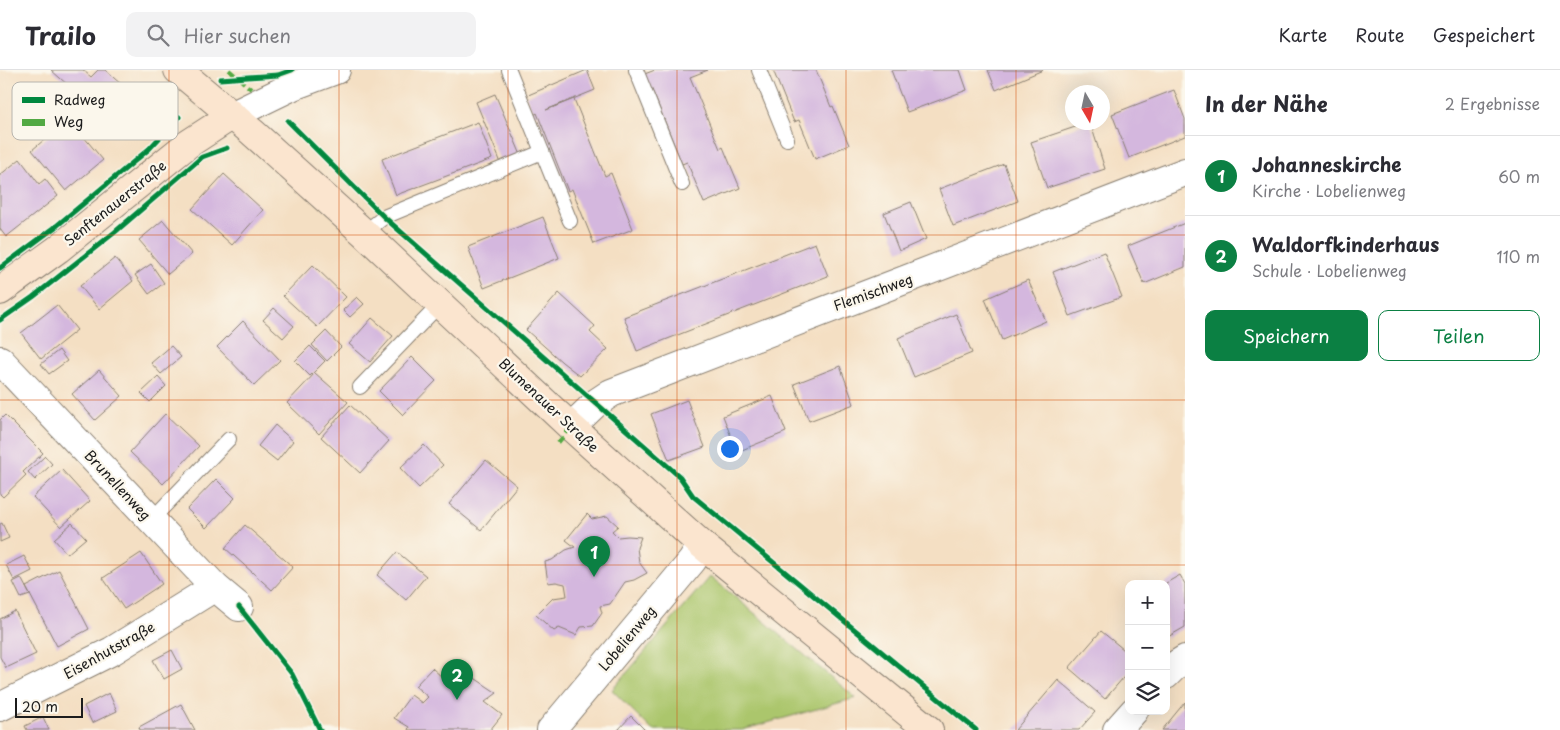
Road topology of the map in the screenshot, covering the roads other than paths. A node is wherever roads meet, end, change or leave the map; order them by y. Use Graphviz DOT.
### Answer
graph roads {
  1 [pos="178,70"];
  2 [pos="336,70"];
  3 [pos="509,70"];
  4 [pos="636,70"];
  5 [pos="759,70"];
  6 [pos="231,116"];
  7 [pos="787,139"];
  8 [pos="542,152"];
  9 [pos="1185,172"];
  10 [pos="682,184"];
  11 [pos="570,222"];
  12 [pos="364,233"];
  13 [pos="0,291"];
  14 [pos="440,304"];
  15 [pos="0,360"];
  16 [pos="360,387"];
  17 [pos="572,427"];
  18 [pos="229,439"];
  19 [pos="151,520"];
  20 [pos="702,545"];
  21 [pos="215,587"];
  22 [pos="239,607"];
  23 [pos="1185,659"];
  24 [pos="1170,671"];
  25 [pos="0,707"];
  26 [pos="1130,715"];
  27 [pos="551,730"];
  28 [pos="929,730"];
  29 [pos="1117,730"];
  1 -- 6 [label="street, Blumenauer Straße"];
  2 -- 6 [label="street"];
  3 -- 8 [label="lane"];
  4 -- 10 [label="lane"];
  5 -- 7 [label="lane"];
  6 -- 12 [label="street, Blumenauer Straße"];
  6 -- 13 [label="street, Senftenauerstraße"];
  8 -- 11 [label="lane"];
  8 -- 12 [label="lane"];
  9 -- 17 [label="street, Flemischweg"];
  12 -- 14 [label="street, Blumenauer Straße"];
  14 -- 16 [label="lane"];
  14 -- 17 [label="street, Blumenauer Straße"];
  15 -- 19 [label="street, Brunellenweg"];
  17 -- 20 [label="street, Blumenauer Straße"];
  18 -- 19 [label="lane"];
  19 -- 21 [label="street, Brunellenweg"];
  20 -- 27 [label="street, Lobelienweg"];
  20 -- 28 [label="street, Blumenauer Straße"];
  21 -- 22 [label="street, Brunellenweg"];
  21 -- 25 [label="street, Eisenhutstraße"];
  23 -- 24 [label="street"];
  26 -- 29 [label="street"];
}
